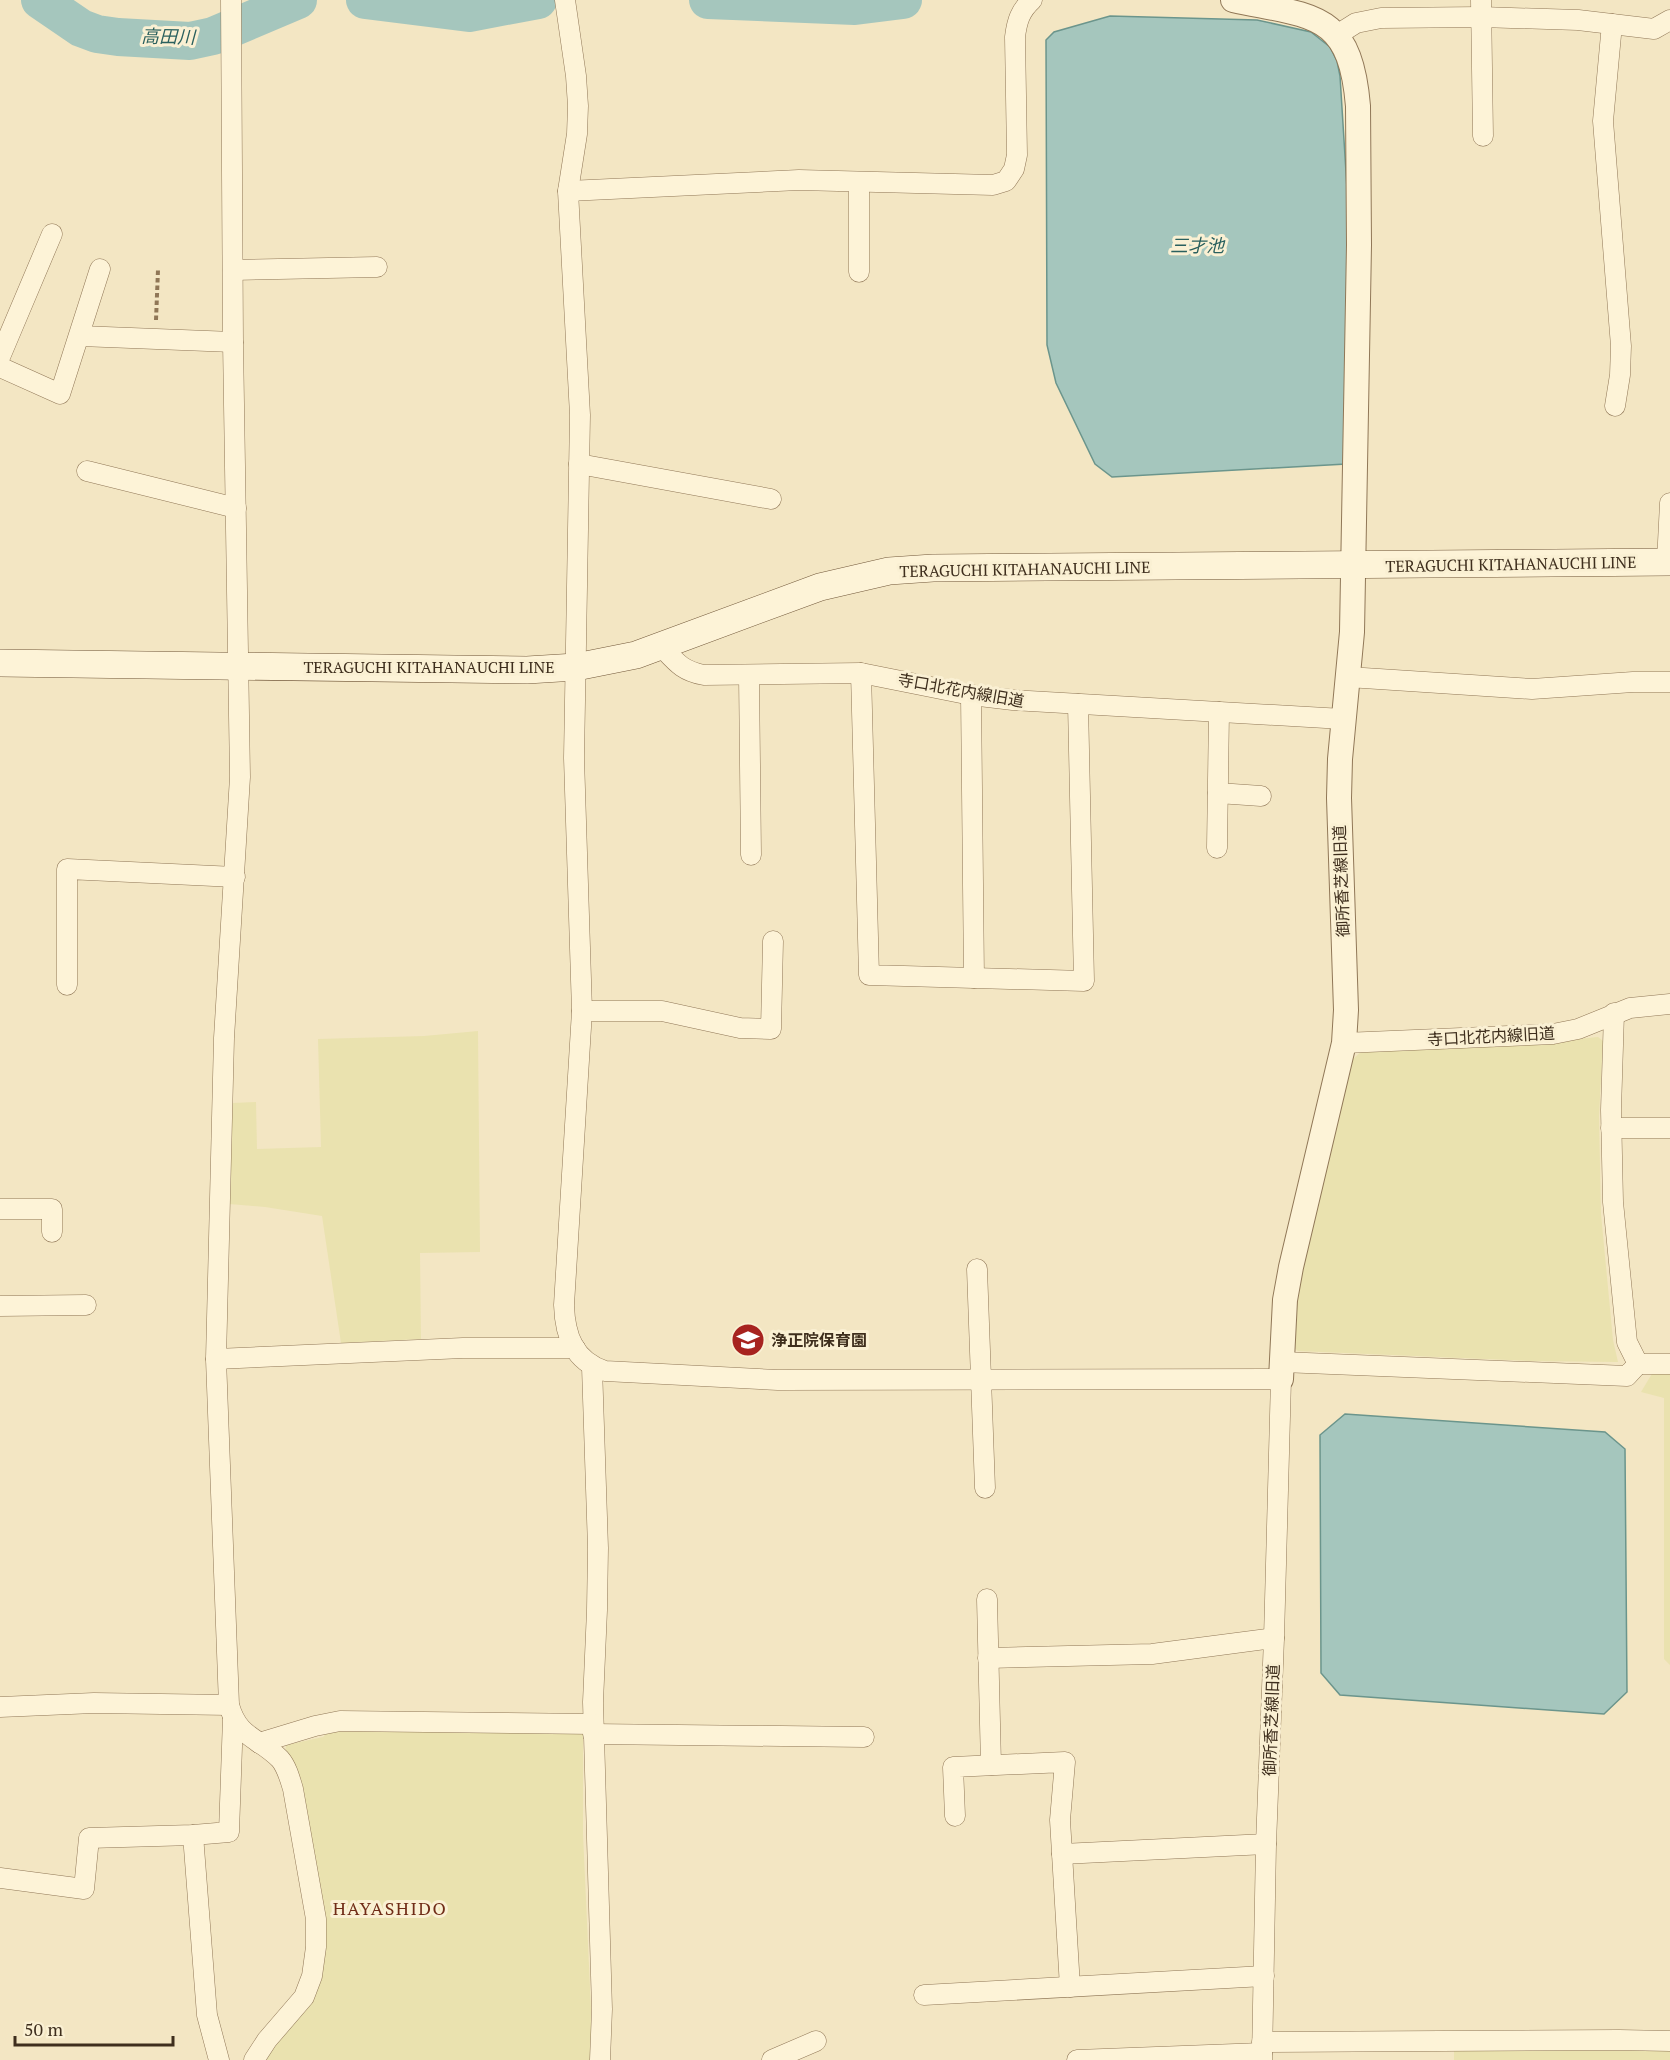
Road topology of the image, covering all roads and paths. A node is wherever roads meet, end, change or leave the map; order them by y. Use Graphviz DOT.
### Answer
graph roads {
  1 [pos="1032,0"];
  2 [pos="1233,0"];
  3 [pos="565,3"];
  4 [pos="231,9"];
  5 [pos="1481,9"];
  6 [pos="1670,20"];
  7 [pos="1612,24"];
  8 [pos="1337,35"];
  9 [pos="1483,136"];
  10 [pos="859,182"];
  11 [pos="568,191"];
  12 [pos="52,234"];
  13 [pos="377,267"];
  14 [pos="100,269"];
  15 [pos="158,270"];
  16 [pos="233,270"];
  17 [pos="859,272"];
  18 [pos="80,336"];
  19 [pos="156,339"];
  20 [pos="233,342"];
  21 [pos="0,357"];
  22 [pos="0,367"];
  23 [pos="1615,406"];
  24 [pos="579,464"];
  25 [pos="87,471"];
  26 [pos="771,499"];
  27 [pos="1670,502"];
  28 [pos="236,508"];
  29 [pos="1669,562"];
  30 [pos="1353,565"];
  31 [pos="661,646"];
  32 [pos="0,663"];
  33 [pos="240,666"];
  34 [pos="576,667"];
  35 [pos="861,673"];
  36 [pos="749,675"];
  37 [pos="1348,677"];
  38 [pos="1670,682"];
  39 [pos="971,695"];
  40 [pos="1078,704"];
  41 [pos="1219,712"];
  42 [pos="1343,719"];
  43 [pos="1218,793"];
  44 [pos="1261,796"];
  45 [pos="1217,848"];
  46 [pos="751,855"];
  47 [pos="235,877"];
  48 [pos="773,941"];
  49 [pos="974,978"];
  50 [pos="67,985"];
  51 [pos="1670,1004"];
  52 [pos="582,1011"];
  53 [pos="1614,1013"];
  54 [pos="1344,1042"];
  55 [pos="1611,1128"];
  56 [pos="1670,1128"];
  57 [pos="0,1209"];
  58 [pos="52,1232"];
  59 [pos="977,1269"];
  60 [pos="86,1305"];
  61 [pos="0,1306"];
  62 [pos="575,1348"];
  63 [pos="216,1359"];
  64 [pos="1638,1364"];
  65 [pos="1670,1364"];
  66 [pos="592,1367"];
  67 [pos="1281,1371"];
  68 [pos="981,1380"];
  69 [pos="985,1488"];
  70 [pos="987,1599"];
  71 [pos="1274,1638"];
  72 [pos="988,1658"];
  73 [pos="0,1707"];
  74 [pos="231,1712"];
  75 [pos="593,1729"];
  76 [pos="864,1737"];
  77 [pos="259,1743"];
  78 [pos="991,1765"];
  79 [pos="954,1816"];
  80 [pos="194,1835"];
  81 [pos="1266,1844"];
  82 [pos="1062,1854"];
  83 [pos="0,1878"];
  84 [pos="1264,1976"];
  85 [pos="1070,1987"];
  86 [pos="924,1995"];
  87 [pos="816,2041"];
  88 [pos="1670,2041"];
  89 [pos="1262,2052"];
  90 [pos="219,2060"];
  91 [pos="254,2060"];
  92 [pos="600,2060"];
  93 [pos="772,2060"];
  94 [pos="1077,2060"];
  1 -- 10 [label="street"];
  2 -- 8 [label="street"];
  3 -- 11 [label="street"];
  4 -- 16 [label="street"];
  5 -- 7 [label="street"];
  5 -- 8 [label="street"];
  5 -- 9 [label="street"];
  6 -- 7 [label="street"];
  7 -- 23 [label="street"];
  8 -- 30 [label="street, 御所香芝線旧道"];
  10 -- 11 [label="street"];
  10 -- 17 [label="street"];
  11 -- 24 [label="street"];
  12 -- 21 [label="street"];
  13 -- 16 [label="street"];
  14 -- 18 [label="street"];
  15 -- 19 [label="path"];
  16 -- 20 [label="street"];
  18 -- 19 [label="street"];
  18 -- 22 [label="street"];
  19 -- 20 [label="street"];
  20 -- 28 [label="street"];
  24 -- 26 [label="street"];
  24 -- 34 [label="street"];
  25 -- 28 [label="street"];
  27 -- 29 [label="street"];
  28 -- 33 [label="street"];
  29 -- 30 [label="main road, TERAGUCHI KITAHANAUCHI LINE"];
  30 -- 31 [label="main road, TERAGUCHI KITAHANAUCHI LINE"];
  30 -- 37 [label="street, 御所香芝線旧道"];
  31 -- 34 [label="main road, TERAGUCHI KITAHANAUCHI LINE"];
  31 -- 36 [label="street, 寺口北花内線旧道"];
  32 -- 33 [label="main road, TERAGUCHI KITAHANAUCHI LINE"];
  33 -- 34 [label="main road, TERAGUCHI KITAHANAUCHI LINE"];
  33 -- 47 [label="street"];
  34 -- 52 [label="street"];
  35 -- 36 [label="street, 寺口北花内線旧道"];
  35 -- 39 [label="street, 寺口北花内線旧道"];
  35 -- 49 [label="street"];
  36 -- 46 [label="street"];
  37 -- 38 [label="street"];
  37 -- 42 [label="street, 御所香芝線旧道"];
  39 -- 40 [label="street, 寺口北花内線旧道"];
  39 -- 49 [label="street"];
  40 -- 41 [label="street, 寺口北花内線旧道"];
  40 -- 49 [label="street"];
  41 -- 42 [label="street, 寺口北花内線旧道"];
  41 -- 43 [label="street"];
  42 -- 54 [label="street, 御所香芝線旧道"];
  43 -- 44 [label="street"];
  43 -- 45 [label="street"];
  47 -- 50 [label="street"];
  47 -- 63 [label="street"];
  48 -- 52 [label="street"];
  51 -- 53 [label="street, 寺口北花内線旧道"];
  52 -- 62 [label="street"];
  53 -- 54 [label="street, 寺口北花内線旧道"];
  53 -- 55 [label="street"];
  54 -- 67 [label="street, 御所香芝線旧道"];
  55 -- 56 [label="street"];
  55 -- 64 [label="street"];
  57 -- 58 [label="street"];
  59 -- 68 [label="street"];
  60 -- 61 [label="street"];
  62 -- 63 [label="street"];
  62 -- 66 [label="street"];
  63 -- 74 [label="street"];
  64 -- 65 [label="street"];
  64 -- 67 [label="street"];
  66 -- 68 [label="street"];
  66 -- 75 [label="street"];
  67 -- 68 [label="street"];
  67 -- 71 [label="street, 御所香芝線旧道"];
  68 -- 69 [label="street"];
  70 -- 72 [label="street"];
  71 -- 72 [label="street"];
  71 -- 81 [label="street, 御所香芝線旧道"];
  72 -- 78 [label="street"];
  73 -- 74 [label="street"];
  74 -- 77 [label="street"];
  74 -- 80 [label="street"];
  75 -- 76 [label="street"];
  75 -- 77 [label="street"];
  75 -- 92 [label="street"];
  77 -- 91 [label="street"];
  78 -- 79 [label="street"];
  78 -- 82 [label="street"];
  80 -- 83 [label="street"];
  80 -- 90 [label="street"];
  81 -- 82 [label="street"];
  81 -- 84 [label="street, 御所香芝線旧道"];
  82 -- 85 [label="street"];
  84 -- 85 [label="street"];
  84 -- 89 [label="street, 御所香芝線旧道"];
  85 -- 86 [label="street"];
  87 -- 93 [label="street"];
  88 -- 89 [label="street"];
  89 -- 94 [label="street"];
}
